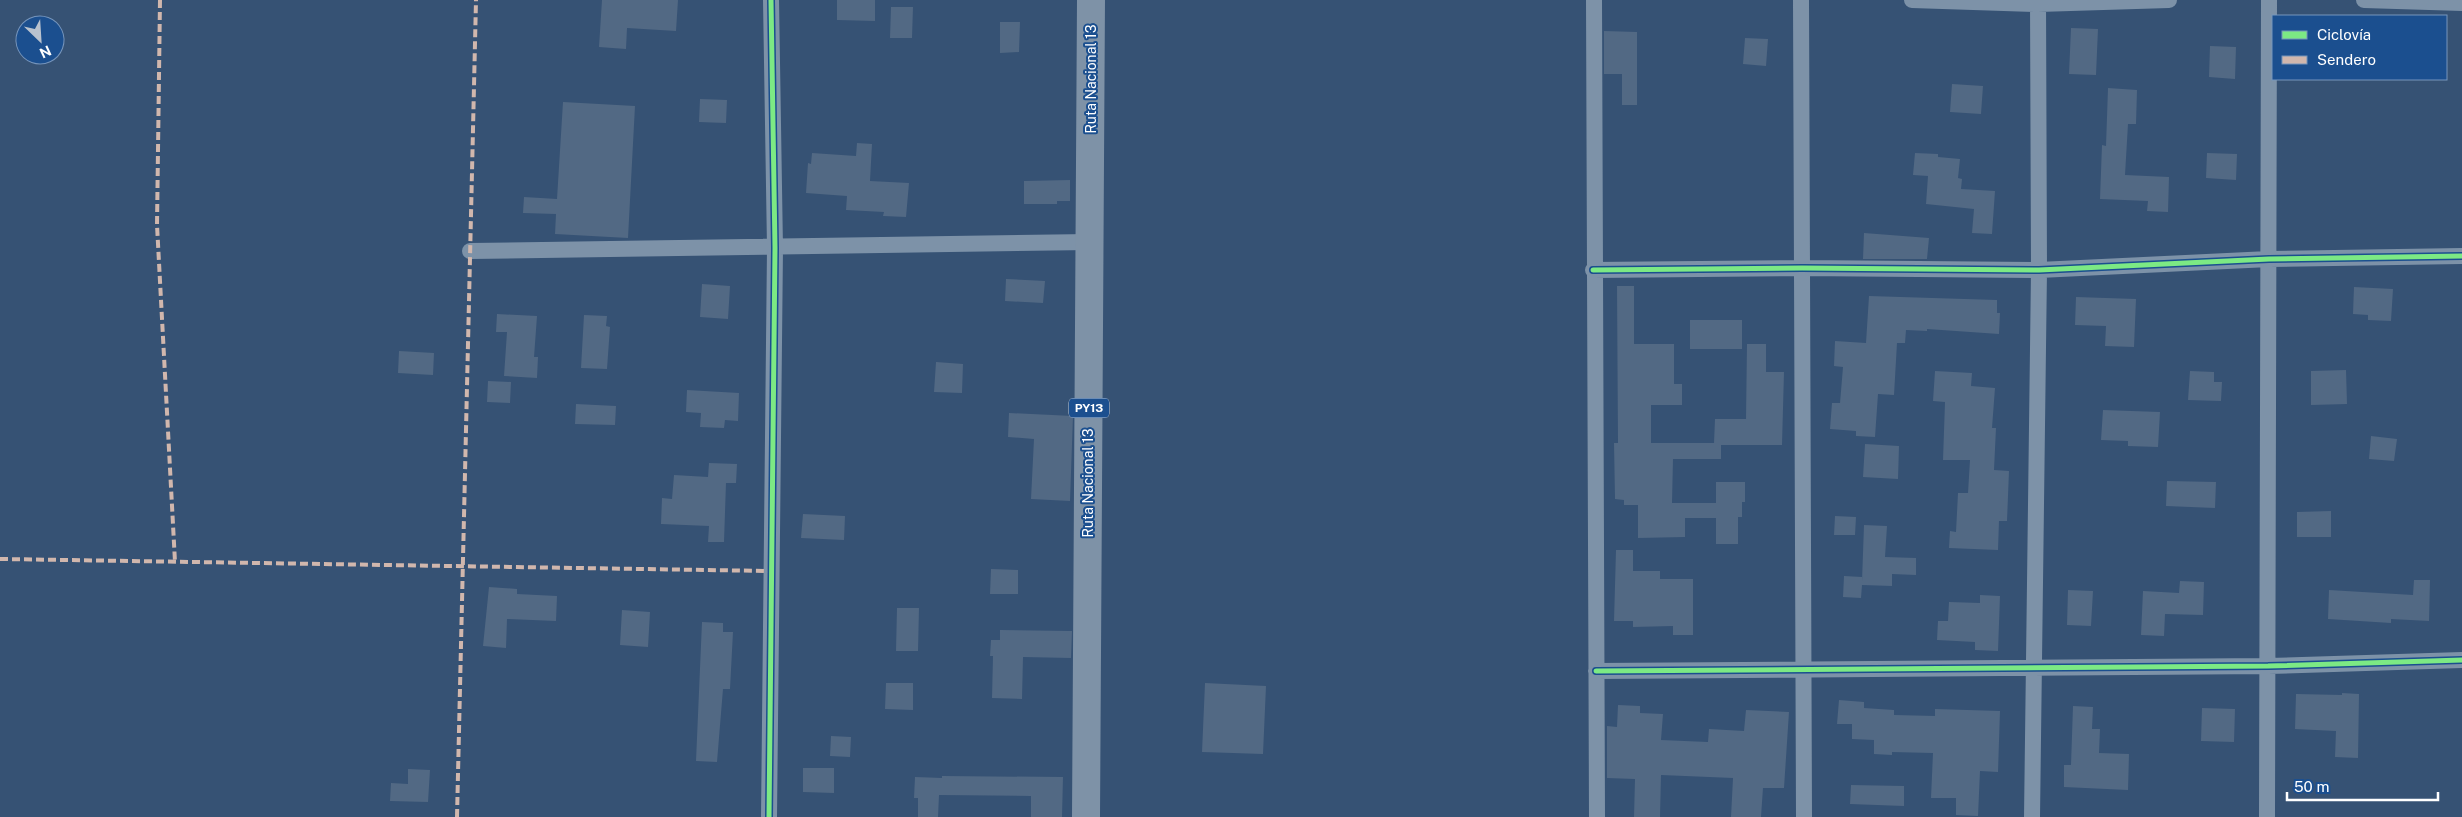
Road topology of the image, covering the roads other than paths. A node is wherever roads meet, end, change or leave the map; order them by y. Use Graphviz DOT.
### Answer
graph roads {
  1 [pos="771,0"];
  2 [pos="1091,0"];
  3 [pos="1594,0"];
  4 [pos="1801,0"];
  5 [pos="1912,0"];
  6 [pos="2169,0"];
  7 [pos="2270,0"];
  8 [pos="2364,0"];
  9 [pos="2038,2"];
  10 [pos="2462,3"];
  11 [pos="1090,242"];
  12 [pos="775,248"];
  13 [pos="470,251"];
  14 [pos="2462,256"];
  15 [pos="2269,259"];
  16 [pos="1802,268"];
  17 [pos="1593,270"];
  18 [pos="2039,270"];
  19 [pos="2462,660"];
  20 [pos="2034,666"];
  21 [pos="2268,666"];
  22 [pos="1803,670"];
  23 [pos="1596,671"];
  24 [pos="769,817"];
  25 [pos="1086,817"];
  26 [pos="1597,817"];
  27 [pos="1804,817"];
  28 [pos="2032,817"];
  29 [pos="2267,817"];
  1 -- 12 [label="street"];
  2 -- 11 [label="highway, Ruta Nacional 13 / PY13"];
  3 -- 17 [label="street"];
  4 -- 16 [label="street"];
  5 -- 9 [label="street"];
  6 -- 9 [label="street"];
  7 -- 15 [label="street"];
  8 -- 10 [label="street"];
  9 -- 18 [label="street"];
  11 -- 12 [label="street"];
  11 -- 25 [label="highway, Ruta Nacional 13 / PY13"];
  12 -- 13 [label="street"];
  12 -- 24 [label="street"];
  14 -- 15 [label="street"];
  15 -- 18 [label="street"];
  15 -- 21 [label="street"];
  16 -- 17 [label="street"];
  16 -- 18 [label="street"];
  16 -- 22 [label="street"];
  17 -- 23 [label="street"];
  18 -- 20 [label="street"];
  19 -- 21 [label="street"];
  20 -- 21 [label="street"];
  20 -- 22 [label="street"];
  20 -- 28 [label="street"];
  21 -- 29 [label="street"];
  22 -- 23 [label="street"];
  22 -- 27 [label="street"];
  23 -- 26 [label="street"];
}
